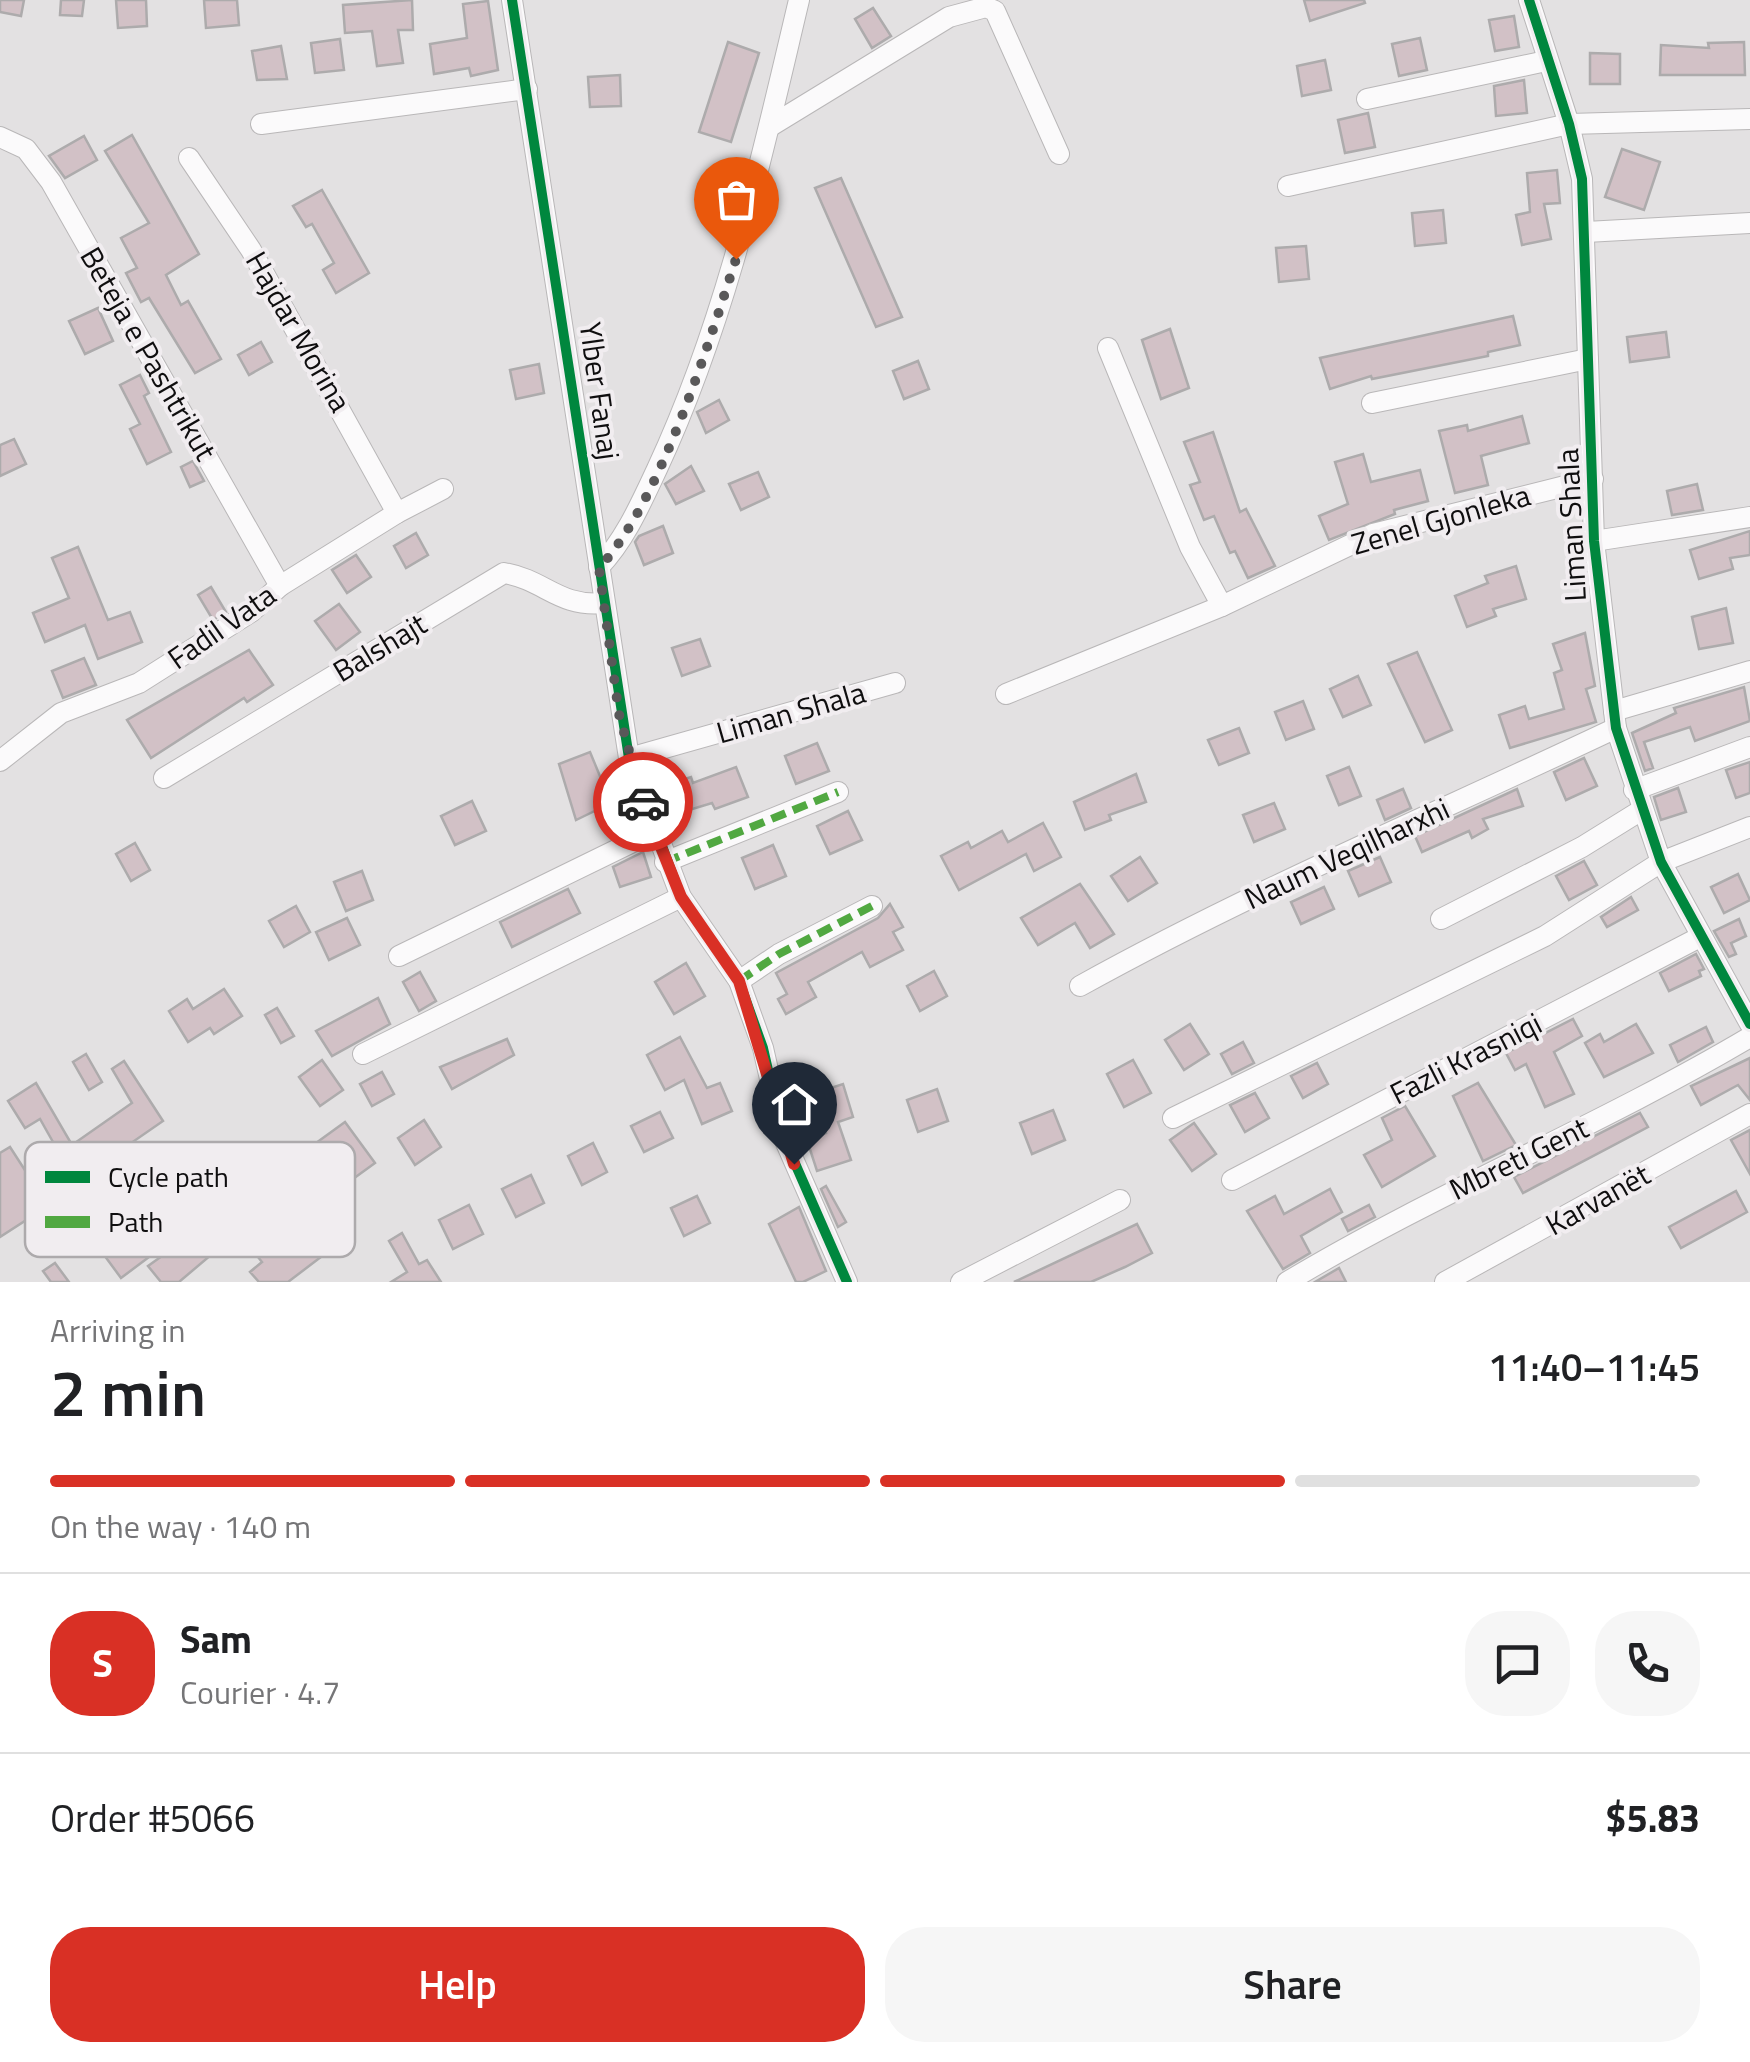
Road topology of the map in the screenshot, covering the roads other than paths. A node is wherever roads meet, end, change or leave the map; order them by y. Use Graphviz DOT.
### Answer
graph roads {
  1 [pos="799,0"];
  2 [pos="1529,0"];
  3 [pos="510,4"];
  4 [pos="1546,61"];
  5 [pos="527,88"];
  6 [pos="1368,99"];
  7 [pos="1750,118"];
  8 [pos="261,124"];
  9 [pos="1570,124"];
  10 [pos="769,127"];
  11 [pos="0,136"];
  12 [pos="1059,154"];
  13 [pos="189,158"];
  14 [pos="1288,186"];
  15 [pos="1750,223"];
  16 [pos="1586,232"];
  17 [pos="1108,348"];
  18 [pos="1588,359"];
  19 [pos="1372,403"];
  20 [pos="1594,479"];
  21 [pos="443,490"];
  22 [pos="397,512"];
  23 [pos="1750,518"];
  24 [pos="1594,541"];
  25 [pos="599,568"];
  26 [pos="280,586"];
  27 [pos="604,602"];
  28 [pos="1222,606"];
  29 [pos="1750,671"];
  30 [pos="895,683"];
  31 [pos="1006,694"];
  32 [pos="1615,720"];
  33 [pos="1750,747"];
  34 [pos="629,758"];
  35 [pos="0,760"];
  36 [pos="164,778"];
  37 [pos="1634,790"];
  38 [pos="838,792"];
  39 [pos="1640,811"];
  40 [pos="1750,827"];
  41 [pos="654,832"];
  42 [pos="665,862"];
  43 [pos="1661,862"];
  44 [pos="681,897"];
  45 [pos="872,906"];
  46 [pos="1441,918"];
  47 [pos="1700,937"];
  48 [pos="399,956"];
  49 [pos="739,981"];
  50 [pos="1080,986"];
  51 [pos="1750,1024"];
  52 [pos="1750,1037"];
  53 [pos="363,1054"];
  54 [pos="1750,1114"];
  55 [pos="1173,1118"];
  56 [pos="1232,1180"];
  57 [pos="1120,1200"];
  58 [pos="846,1282"];
  59 [pos="961,1282"];
  60 [pos="1288,1282"];
  61 [pos="1444,1282"];
  1 -- 10 [label="street"];
  2 -- 4 [label="street, Liman Shala"];
  3 -- 5 [label="street, Ylber Fanaj"];
  4 -- 6 [label="street"];
  4 -- 9 [label="street, Liman Shala"];
  5 -- 8 [label="street"];
  5 -- 25 [label="street, Ylber Fanaj"];
  7 -- 9 [label="street"];
  9 -- 14 [label="street"];
  9 -- 16 [label="street, Liman Shala"];
  10 -- 12 [label="street"];
  10 -- 25 [label="street"];
  11 -- 26 [label="street, Beteja e Pashtrikut"];
  13 -- 22 [label="street, Hajdar Morina"];
  15 -- 16 [label="street"];
  16 -- 18 [label="street, Liman Shala"];
  17 -- 28 [label="street"];
  18 -- 19 [label="street"];
  18 -- 20 [label="street, Liman Shala"];
  20 -- 24 [label="street, Liman Shala"];
  20 -- 28 [label="street, Zenel Gjonleka"];
  21 -- 22 [label="street, Fadil Vata"];
  22 -- 26 [label="street, Fadil Vata"];
  23 -- 24 [label="street"];
  24 -- 32 [label="street, Liman Shala"];
  25 -- 27 [label="street, Ylber Fanaj"];
  26 -- 35 [label="street, Fadil Vata"];
  27 -- 34 [label="street, Ylber Fanaj"];
  27 -- 36 [label="street, Balshajt"];
  28 -- 31 [label="street, Zenel Gjonleka"];
  29 -- 32 [label="street, Naum Veqilharxhi"];
  30 -- 34 [label="street, Liman Shala"];
  32 -- 37 [label="street, Liman Shala"];
  32 -- 50 [label="street, Naum Veqilharxhi"];
  33 -- 37 [label="street"];
  34 -- 41 [label="street, Ylber Fanaj"];
  37 -- 39 [label="street, Liman Shala"];
  38 -- 42 [label="street"];
  39 -- 43 [label="street, Liman Shala"];
  39 -- 46 [label="street"];
  40 -- 43 [label="street"];
  41 -- 42 [label="street, Ylber Fanaj"];
  41 -- 48 [label="street"];
  42 -- 44 [label="street, Ylber Fanaj"];
  43 -- 47 [label="street, Liman Shala"];
  43 -- 55 [label="street"];
  44 -- 49 [label="street, Ylber Fanaj"];
  44 -- 53 [label="street"];
  45 -- 49 [label="street"];
  47 -- 51 [label="street, Liman Shala"];
  47 -- 56 [label="street, Fazli Krasniqi"];
  49 -- 58 [label="street, Ylber Fanaj"];
  52 -- 60 [label="street, Mbreti Gent"];
  54 -- 61 [label="street, Karvanët"];
  57 -- 59 [label="street"];
}
